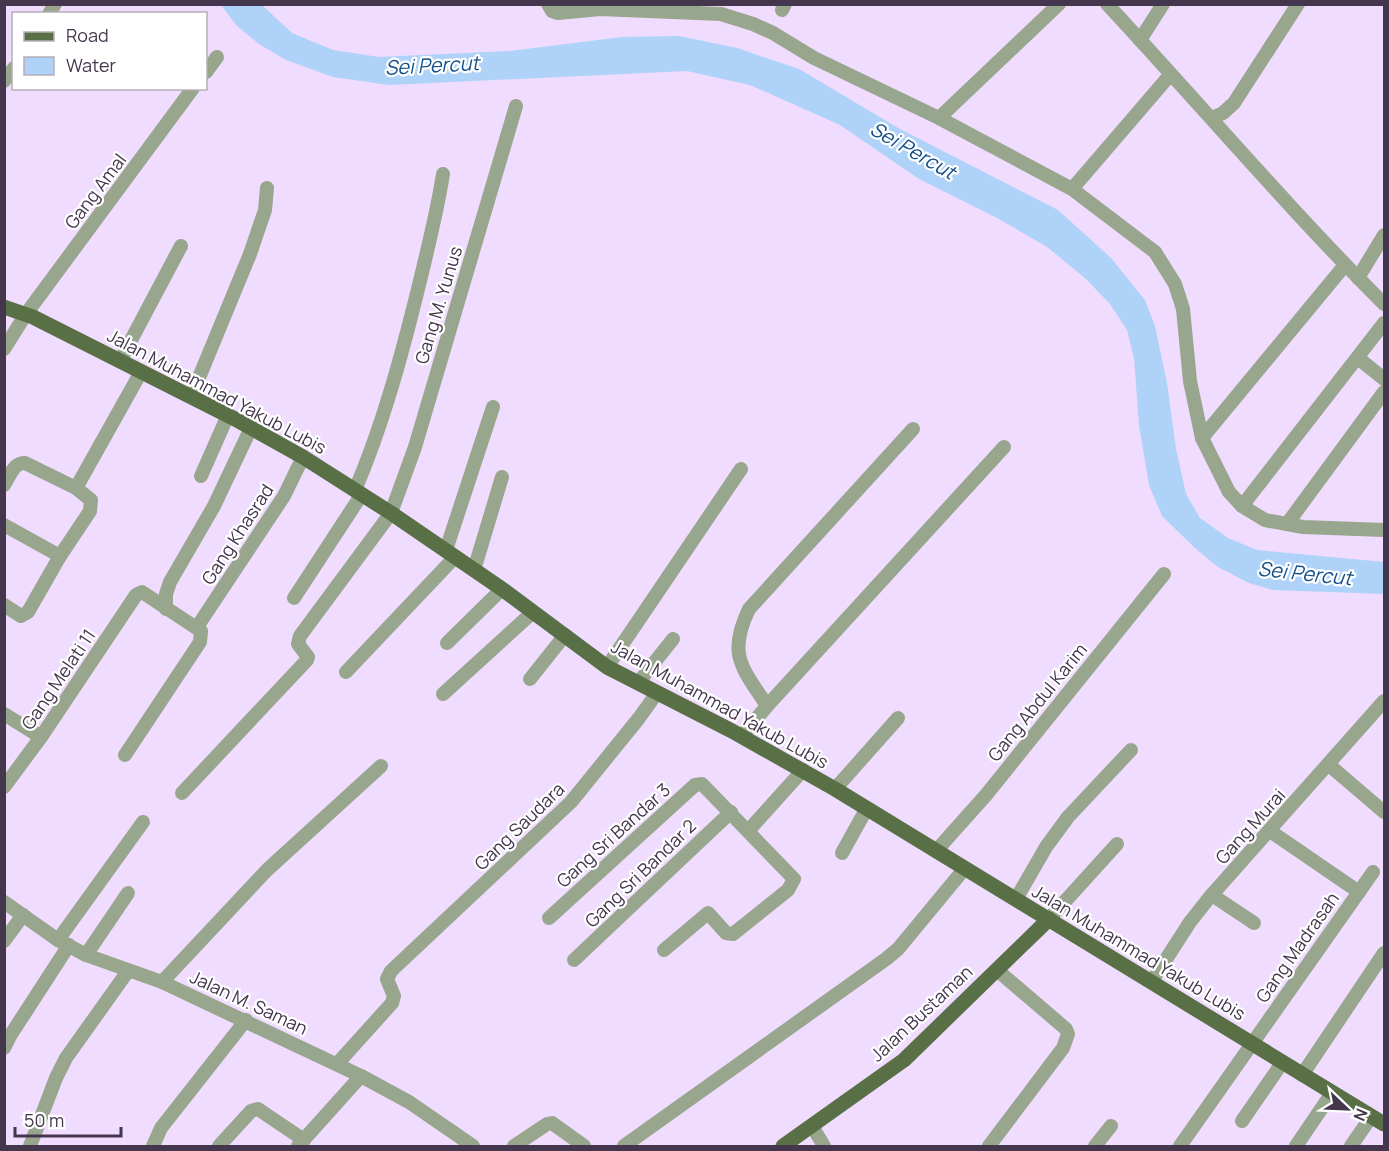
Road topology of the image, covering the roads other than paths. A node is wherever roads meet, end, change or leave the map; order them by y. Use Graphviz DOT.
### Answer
graph roads {
  1 [pos="548,4"];
  2 [pos="1059,4"];
  3 [pos="1107,4"];
  4 [pos="1163,4"];
  5 [pos="1298,4"];
  6 [pos="1140,40"];
  7 [pos="217,57"];
  8 [pos="207,71"];
  9 [pos="1170,75"];
  10 [pos="192,90"];
  11 [pos="516,106"];
  12 [pos="939,118"];
  13 [pos="1212,118"];
  14 [pos="443,174"];
  15 [pos="267,188"];
  16 [pos="1072,189"];
  17 [pos="1384,236"];
  18 [pos="181,246"];
  19 [pos="1346,265"];
  20 [pos="1358,278"];
  21 [pos="1384,304"];
  22 [pos="4,307"];
  23 [pos="26,314"];
  24 [pos="1384,323"];
  25 [pos="4,348"];
  26 [pos="1358,358"];
  27 [pos="120,361"];
  28 [pos="141,372"];
  29 [pos="1384,379"];
  30 [pos="1384,392"];
  31 [pos="191,397"];
  32 [pos="493,407"];
  33 [pos="228,415"];
  34 [pos="251,428"];
  35 [pos="913,429"];
  36 [pos="1202,438"];
  37 [pos="1004,447"];
  38 [pos="303,457"];
  39 [pos="741,469"];
  40 [pos="201,476"];
  41 [pos="502,477"];
  42 [pos="4,485"];
  43 [pos="76,489"];
  44 [pos="359,492"];
  45 [pos="1242,506"];
  46 [pos="391,513"];
  47 [pos="1287,524"];
  48 [pos="4,525"];
  49 [pos="1384,530"];
  50 [pos="451,554"];
  51 [pos="60,556"];
  52 [pos="474,570"];
  53 [pos="1164,574"];
  54 [pos="502,589"];
  55 [pos="294,598"];
  56 [pos="4,605"];
  57 [pos="166,609"];
  58 [pos="533,612"];
  59 [pos="197,627"];
  60 [pos="565,635"];
  61 [pos="673,639"];
  62 [pos="447,643"];
  63 [pos="608,667"];
  64 [pos="346,672"];
  65 [pos="530,679"];
  66 [pos="638,683"];
  67 [pos="657,693"];
  68 [pos="443,694"];
  69 [pos="1384,701"];
  70 [pos="767,706"];
  71 [pos="4,714"];
  72 [pos="898,718"];
  73 [pos="741,736"];
  74 [pos="41,737"];
  75 [pos="1131,750"];
  76 [pos="125,755"];
  77 [pos="1329,765"];
  78 [pos="381,766"];
  79 [pos="802,770"];
  80 [pos="4,787"];
  81 [pos="836,789"];
  82 [pos="182,793"];
  83 [pos="867,808"];
  84 [pos="731,812"];
  85 [pos="1384,812"];
  86 [pos="142,822"];
  87 [pos="748,830"];
  88 [pos="1270,831"];
  89 [pos="1117,844"];
  90 [pos="936,851"];
  91 [pos="842,853"];
  92 [pos="965,868"];
  93 [pos="1373,872"];
  94 [pos="1359,892"];
  95 [pos="128,893"];
  96 [pos="1212,895"];
  97 [pos="1016,899"];
  98 [pos="4,902"];
  99 [pos="23,915"];
  100 [pos="549,918"];
  101 [pos="1049,919"];
  102 [pos="1254,923"];
  103 [pos="4,941"];
  104 [pos="63,943"];
  105 [pos="664,950"];
  106 [pos="1384,953"];
  107 [pos="86,956"];
  108 [pos="574,960"];
  109 [pos="128,970"];
  110 [pos="997,970"];
  111 [pos="1152,981"];
  112 [pos="162,982"];
  113 [pos="246,1020"];
  114 [pos="7,1042"];
  115 [pos="1251,1043"];
  116 [pos="1282,1063"];
  117 [pos="337,1064"];
  118 [pos="1302,1075"];
  119 [pos="361,1076"];
  120 [pos="1332,1093"];
  121 [pos="1378,1120"];
  122 [pos="1242,1121"];
  123 [pos="812,1126"];
  124 [pos="1111,1126"];
  125 [pos="301,1143"];
  126 [pos="30,1146"];
  127 [pos="153,1146"];
  128 [pos="219,1146"];
  129 [pos="473,1146"];
  130 [pos="514,1146"];
  131 [pos="584,1146"];
  132 [pos="624,1146"];
  133 [pos="783,1146"];
  134 [pos="824,1146"];
  135 [pos="989,1146"];
  136 [pos="1095,1146"];
  137 [pos="1180,1146"];
  138 [pos="1296,1146"];
  139 [pos="1351,1146"];
  1 -- 12 [label="street"];
  2 -- 12 [label="street"];
  3 -- 6 [label="street"];
  4 -- 6 [label="street"];
  5 -- 13 [label="street"];
  6 -- 9 [label="street"];
  7 -- 8 [label="street"];
  9 -- 13 [label="street"];
  9 -- 16 [label="street"];
  10 -- 23 [label="street, Gang Amal"];
  11 -- 46 [label="street, Gang M. Yunus"];
  12 -- 16 [label="street"];
  13 -- 19 [label="street"];
  14 -- 44 [label="street"];
  15 -- 31 [label="street"];
  16 -- 36 [label="street"];
  17 -- 20 [label="street"];
  18 -- 27 [label="street"];
  19 -- 20 [label="street"];
  19 -- 36 [label="street"];
  20 -- 21 [label="street"];
  22 -- 23 [label="main road, Jalan Muhammad Yakub Lubis"];
  23 -- 25 [label="street, Gang Amal"];
  23 -- 27 [label="main road, Jalan Muhammad Yakub Lubis"];
  24 -- 26 [label="street"];
  26 -- 29 [label="street"];
  26 -- 45 [label="street"];
  27 -- 28 [label="main road, Jalan Muhammad Yakub Lubis"];
  28 -- 31 [label="main road, Jalan Muhammad Yakub Lubis"];
  28 -- 43 [label="street"];
  30 -- 47 [label="street"];
  31 -- 33 [label="main road, Jalan Muhammad Yakub Lubis"];
  32 -- 50 [label="street"];
  33 -- 34 [label="main road, Jalan Muhammad Yakub Lubis"];
  33 -- 40 [label="street"];
  34 -- 38 [label="main road, Jalan Muhammad Yakub Lubis"];
  34 -- 57 [label="street"];
  35 -- 70 [label="street"];
  36 -- 45 [label="street"];
  37 -- 70 [label="street"];
  38 -- 44 [label="main road, Jalan Muhammad Yakub Lubis"];
  38 -- 59 [label="street, Gang Khasrad"];
  39 -- 63 [label="street"];
  41 -- 52 [label="street"];
  42 -- 43 [label="street"];
  43 -- 51 [label="street"];
  44 -- 46 [label="main road, Jalan Muhammad Yakub Lubis"];
  44 -- 55 [label="street"];
  45 -- 47 [label="street"];
  46 -- 50 [label="main road, Jalan Muhammad Yakub Lubis"];
  46 -- 82 [label="street, Gang M. Yunus"];
  47 -- 49 [label="street"];
  48 -- 51 [label="street"];
  50 -- 52 [label="main road, Jalan Muhammad Yakub Lubis"];
  50 -- 64 [label="street"];
  51 -- 56 [label="street"];
  52 -- 54 [label="main road, Jalan Muhammad Yakub Lubis"];
  53 -- 90 [label="street, Gang Abdul Karim"];
  54 -- 58 [label="main road, Jalan Muhammad Yakub Lubis"];
  54 -- 62 [label="street"];
  57 -- 59 [label="street"];
  57 -- 74 [label="street, Gang Melati 11"];
  58 -- 60 [label="main road, Jalan Muhammad Yakub Lubis"];
  58 -- 68 [label="street"];
  59 -- 76 [label="street"];
  60 -- 63 [label="main road, Jalan Muhammad Yakub Lubis"];
  60 -- 65 [label="street"];
  61 -- 66 [label="street"];
  63 -- 66 [label="main road, Jalan Muhammad Yakub Lubis"];
  66 -- 67 [label="main road, Jalan Muhammad Yakub Lubis"];
  67 -- 73 [label="main road, Jalan Muhammad Yakub Lubis"];
  67 -- 117 [label="street, Gang Saudara"];
  69 -- 77 [label="street, Gang Murai"];
  70 -- 73 [label="street"];
  71 -- 74 [label="street"];
  72 -- 81 [label="street"];
  73 -- 79 [label="main road, Jalan Muhammad Yakub Lubis"];
  74 -- 80 [label="street, Gang Melati 11"];
  75 -- 97 [label="street"];
  77 -- 85 [label="street"];
  77 -- 88 [label="street, Gang Murai"];
  78 -- 112 [label="street"];
  79 -- 81 [label="main road, Jalan Muhammad Yakub Lubis"];
  79 -- 87 [label="street"];
  81 -- 83 [label="main road, Jalan Muhammad Yakub Lubis"];
  83 -- 90 [label="main road, Jalan Muhammad Yakub Lubis"];
  83 -- 91 [label="street"];
  84 -- 87 [label="street"];
  84 -- 100 [label="street, Gang Sri Bandar 3"];
  84 -- 108 [label="street, Gang Sri Bandar 2"];
  86 -- 104 [label="street"];
  87 -- 105 [label="street"];
  88 -- 94 [label="street"];
  88 -- 96 [label="street, Gang Murai"];
  89 -- 101 [label="street"];
  90 -- 92 [label="main road, Jalan Muhammad Yakub Lubis"];
  92 -- 97 [label="main road, Jalan Muhammad Yakub Lubis"];
  92 -- 132 [label="street"];
  93 -- 94 [label="street, Gang Madrasah"];
  94 -- 115 [label="street, Gang Madrasah"];
  95 -- 107 [label="street"];
  96 -- 102 [label="street"];
  96 -- 111 [label="street, Gang Murai"];
  97 -- 101 [label="main road, Jalan Muhammad Yakub Lubis"];
  98 -- 99 [label="street, Jalan M. Saman"];
  99 -- 103 [label="street"];
  99 -- 104 [label="street, Jalan M. Saman"];
  101 -- 110 [label="main road, Jalan Bustaman"];
  101 -- 111 [label="main road, Jalan Muhammad Yakub Lubis"];
  104 -- 107 [label="street, Jalan M. Saman"];
  104 -- 114 [label="street"];
  106 -- 118 [label="street"];
  107 -- 109 [label="street, Jalan M. Saman"];
  109 -- 112 [label="street, Jalan M. Saman"];
  109 -- 126 [label="street"];
  110 -- 123 [label="main road, Jalan Bustaman"];
  110 -- 135 [label="street"];
  111 -- 115 [label="main road, Jalan Muhammad Yakub Lubis"];
  112 -- 113 [label="street, Jalan M. Saman"];
  113 -- 117 [label="street, Jalan M. Saman"];
  113 -- 127 [label="street"];
  115 -- 116 [label="main road, Jalan Muhammad Yakub Lubis"];
  115 -- 137 [label="street, Gang Madrasah"];
  116 -- 118 [label="main road, Jalan Muhammad Yakub Lubis"];
  116 -- 122 [label="street"];
  117 -- 119 [label="street, Jalan M. Saman"];
  118 -- 120 [label="main road, Jalan Muhammad Yakub Lubis"];
  119 -- 125 [label="street"];
  119 -- 129 [label="street, Jalan M. Saman"];
  120 -- 121 [label="main road, Jalan Muhammad Yakub Lubis"];
  120 -- 138 [label="street"];
  121 -- 139 [label="street"];
  123 -- 133 [label="main road, Jalan Bustaman"];
  123 -- 134 [label="street"];
  124 -- 136 [label="street"];
  125 -- 128 [label="street"];
  130 -- 131 [label="street"];
}
